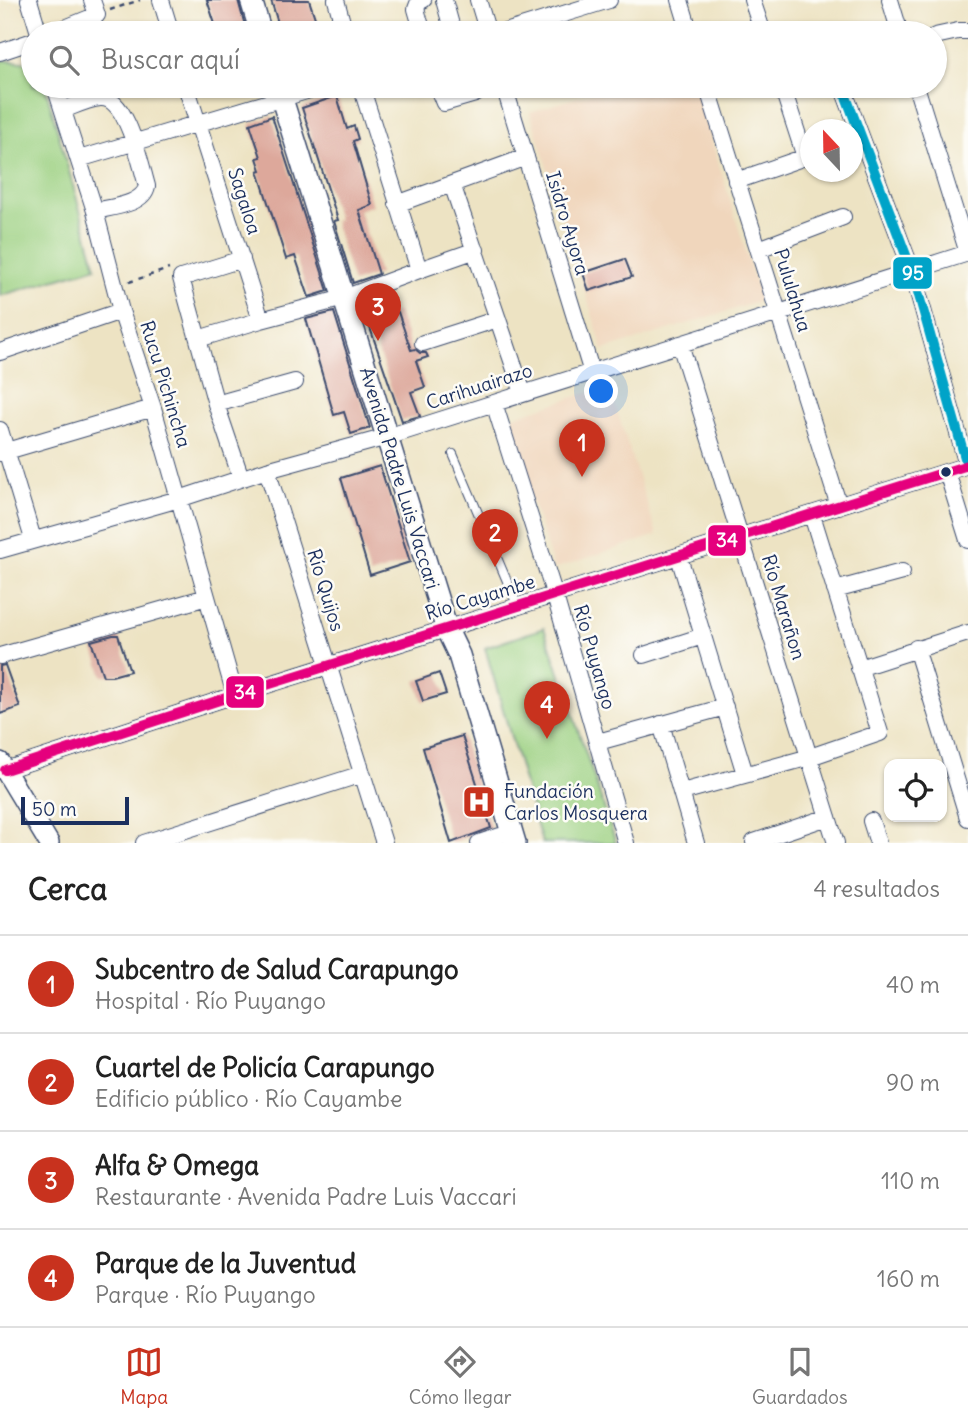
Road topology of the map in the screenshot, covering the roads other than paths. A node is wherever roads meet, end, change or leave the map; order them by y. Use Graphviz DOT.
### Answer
graph roads {
  1 [pos="29,0"];
  2 [pos="161,0"];
  3 [pos="251,0"];
  4 [pos="336,0"];
  5 [pos="423,0"];
  6 [pos="444,0"];
  7 [pos="478,0"];
  8 [pos="609,0"];
  9 [pos="680,0"];
  10 [pos="752,0"];
  11 [pos="890,0"];
  12 [pos="95,7"];
  13 [pos="35,21"];
  14 [pos="72,21"];
  15 [pos="167,21"];
  16 [pos="257,21"];
  17 [pos="342,21"];
  18 [pos="420,21"];
  19 [pos="451,21"];
  20 [pos="484,21"];
  21 [pos="541,21"];
  22 [pos="687,21"];
  23 [pos="760,21"];
  24 [pos="896,21"];
  25 [pos="947,33"];
  26 [pos="967,35"];
  27 [pos="21,45"];
  28 [pos="0,52"];
  29 [pos="59,98"];
  30 [pos="99,98"];
  31 [pos="105,98"];
  32 [pos="190,98"];
  33 [pos="266,98"];
  34 [pos="282,98"];
  35 [pos="365,98"];
  36 [pos="440,98"];
  37 [pos="461,98"];
  38 [pos="508,98"];
  39 [pos="711,98"];
  40 [pos="786,98"];
  41 [pos="847,98"];
  42 [pos="920,98"];
  43 [pos="63,110"];
  44 [pos="198,123"];
  45 [pos="134,143"];
  46 [pos="526,157"];
  47 [pos="79,159"];
  48 [pos="736,181"];
  49 [pos="452,184"];
  50 [pos="397,204"];
  51 [pos="95,211"];
  52 [pos="843,217"];
  53 [pos="759,249"];
  54 [pos="476,250"];
  55 [pos="968,253"];
  56 [pos="242,259"];
  57 [pos="419,270"];
  58 [pos="912,271"];
  59 [pos="352,295"];
  60 [pos="121,311"];
  61 [pos="779,313"];
  62 [pos="266,319"];
  63 [pos="498,319"];
  64 [pos="198,339"];
  65 [pos="423,343"];
  66 [pos="680,344"];
  67 [pos="0,352"];
  68 [pos="592,373"];
  69 [pos="295,382"];
  70 [pos="523,393"];
  71 [pos="495,403"];
  72 [pos="216,404"];
  73 [pos="153,408"];
  74 [pos="0,430"];
  75 [pos="387,437"];
  76 [pos="4,451"];
  77 [pos="453,454"];
  78 [pos="967,465"];
  79 [pos="267,470"];
  80 [pos="947,472"];
  81 [pos="241,478"];
  82 [pos="179,499"];
  83 [pos="839,506"];
  84 [pos="812,515"];
  85 [pos="740,537"];
  86 [pos="33,539"];
  87 [pos="968,540"];
  88 [pos="0,550"];
  89 [pos="679,557"];
  90 [pos="902,572"];
  91 [pos="835,590"];
  92 [pos="555,596"];
  93 [pos="207,597"];
  94 [pos="518,607"];
  95 [pos="447,630"];
  96 [pos="968,633"];
  97 [pos="703,636"];
  98 [pos="916,648"];
  99 [pos="644,654"];
  100 [pos="0,656"];
  101 [pos="328,667"];
  102 [pos="859,668"];
  103 [pos="235,695"];
  104 [pos="724,707"];
  105 [pos="661,724"];
  106 [pos="598,742"];
  107 [pos="810,757"];
  108 [pos="3,766"];
  109 [pos="362,774"];
  110 [pos="745,774"];
  111 [pos="682,792"];
  112 [pos="828,817"];
  113 [pos="968,818"];
  114 [pos="871,821"];
  115 [pos="506,841"];
  116 [pos="754,842"];
  117 [pos="49,843"];
  118 [pos="144,843"];
  119 [pos="384,843"];
  120 [pos="479,843"];
  121 [pos="626,843"];
  122 [pos="696,843"];
  123 [pos="836,843"];
  124 [pos="878,843"];
  1 -- 13 [label="street"];
  2 -- 15 [label="street"];
  3 -- 16 [label="main road"];
  4 -- 17 [label="street"];
  5 -- 18 [label="street"];
  6 -- 19 [label="street"];
  7 -- 20 [label="street"];
  8 -- 21 [label="street"];
  9 -- 22 [label="street"];
  10 -- 23 [label="street"];
  11 -- 24 [label="street"];
  12 -- 14 [label="street"];
  25 -- 26 [label="street"];
  27 -- 28 [label="street"];
  29 -- 43 [label="street, Rucu Pichincha"];
  30 -- 43 [label="street"];
  31 -- 45 [label="street"];
  32 -- 44 [label="street, Sagaloa"];
  33 -- 44 [label="street"];
  34 -- 59 [label="main road, Avenida Padre Luis Vaccari"];
  35 -- 50 [label="street"];
  36 -- 37 [label="street"];
  38 -- 46 [label="street, Isidro Ayora"];
  39 -- 48 [label="street, Pululahua"];
  40 -- 48 [label="street"];
  41 -- 58 [label="street"];
  42 -- 55 [label="street"];
  43 -- 47 [label="street, Rucu Pichincha"];
  44 -- 45 [label="street"];
  44 -- 56 [label="street, Sagaloa"];
  45 -- 47 [label="street"];
  45 -- 51 [label="street"];
  46 -- 49 [label="street"];
  46 -- 68 [label="street, Isidro Ayora"];
  47 -- 51 [label="street, Rucu Pichincha"];
  48 -- 53 [label="street, Pululahua"];
  49 -- 50 [label="street"];
  49 -- 54 [label="street"];
  50 -- 57 [label="street"];
  51 -- 60 [label="street, Rucu Pichincha"];
  52 -- 53 [label="street"];
  53 -- 61 [label="street, Pululahua"];
  54 -- 57 [label="street"];
  54 -- 63 [label="street"];
  55 -- 58 [label="street, Carihuairazo"];
  56 -- 62 [label="street, Sagaloa"];
  56 -- 64 [label="street"];
  57 -- 59 [label="street"];
  58 -- 61 [label="street, Carihuairazo"];
  58 -- 78 [label="street"];
  59 -- 62 [label="street"];
  59 -- 75 [label="main road, Avenida Padre Luis Vaccari"];
  60 -- 67 [label="street"];
  60 -- 73 [label="street, Rucu Pichincha"];
  61 -- 66 [label="street, Carihuairazo"];
  61 -- 83 [label="street, Pululahua"];
  62 -- 64 [label="street"];
  63 -- 65 [label="street"];
  63 -- 70 [label="street"];
  64 -- 72 [label="street"];
  66 -- 68 [label="street, Carihuairazo"];
  66 -- 85 [label="street, Río Marañon"];
  68 -- 70 [label="street, Carihuairazo"];
  69 -- 72 [label="street"];
  70 -- 71 [label="street, Carihuairazo"];
  71 -- 75 [label="street, Carihuairazo"];
  71 -- 92 [label="street, Río Puyango"];
  72 -- 81 [label="street"];
  73 -- 76 [label="street"];
  73 -- 82 [label="street, Rucu Pichincha"];
  74 -- 76 [label="street"];
  75 -- 79 [label="street, Carihuairazo"];
  75 -- 95 [label="main road, Avenida Padre Luis Vaccari"];
  76 -- 86 [label="street"];
  77 -- 94 [label="lane"];
  78 -- 80 [label="street, Río Cayambe"];
  79 -- 81 [label="street, Carihuairazo"];
  79 -- 101 [label="street, Río Quijos"];
  80 -- 83 [label="street, Río Cayambe"];
  80 -- 87 [label="street"];
  81 -- 82 [label="street, Carihuairazo"];
  82 -- 86 [label="street, Carihuairazo"];
  82 -- 93 [label="street, Rucu Pichincha"];
  83 -- 84 [label="street, Río Cayambe"];
  84 -- 85 [label="street, Río Cayambe"];
  84 -- 91 [label="street"];
  85 -- 89 [label="street, Río Cayambe"];
  85 -- 107 [label="street, Río Marañon"];
  86 -- 88 [label="street, Carihuairazo"];
  89 -- 92 [label="street, Río Cayambe"];
  89 -- 97 [label="street"];
  90 -- 91 [label="street"];
  91 -- 102 [label="street"];
  92 -- 94 [label="street, Río Cayambe"];
  92 -- 106 [label="street, Río Puyango"];
  93 -- 100 [label="street"];
  93 -- 103 [label="street, Rucu Pichincha"];
  94 -- 95 [label="street, Río Cayambe"];
  95 -- 101 [label="street, Río Cayambe"];
  95 -- 115 [label="main road, Avenida Padre Luis Vaccari"];
  96 -- 98 [label="street"];
  97 -- 99 [label="street"];
  97 -- 104 [label="street"];
  98 -- 102 [label="street"];
  98 -- 113 [label="street"];
  101 -- 103 [label="street, Río Cayambe"];
  101 -- 109 [label="street, Río Quijos"];
  102 -- 107 [label="street"];
  103 -- 108 [label="street, Río Cayambe"];
  104 -- 105 [label="street"];
  104 -- 110 [label="street"];
  105 -- 106 [label="street"];
  105 -- 111 [label="street"];
  106 -- 121 [label="street, Río Puyango"];
  107 -- 110 [label="street"];
  107 -- 112 [label="street, Río Marañon"];
  108 -- 117 [label="street"];
  109 -- 118 [label="street"];
  109 -- 119 [label="street, Río Quijos"];
  110 -- 111 [label="street"];
  111 -- 122 [label="street"];
  112 -- 116 [label="street"];
  112 -- 123 [label="street, Río Marañon"];
  114 -- 124 [label="street"];
  115 -- 120 [label="street"];
}
